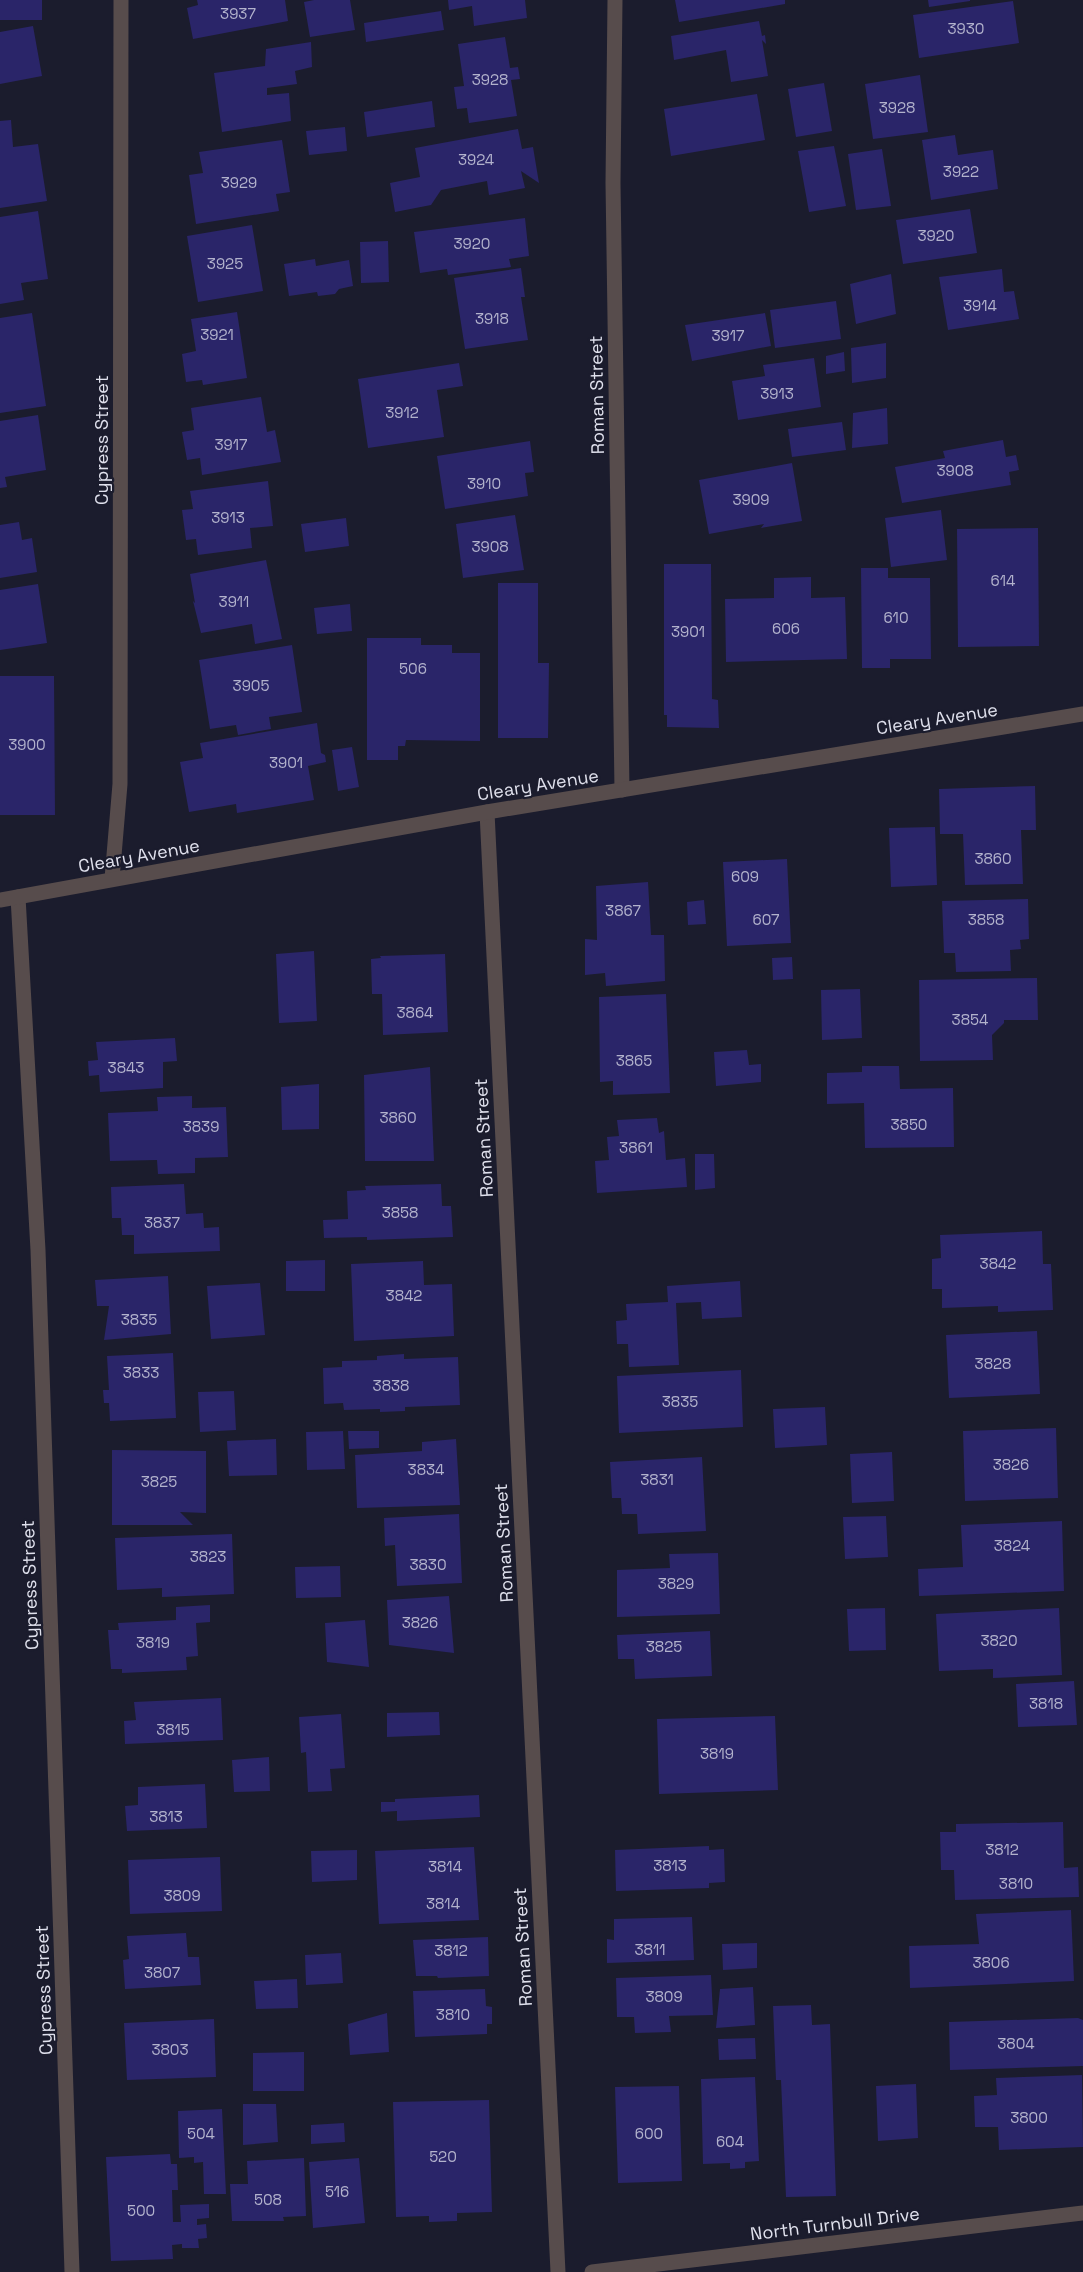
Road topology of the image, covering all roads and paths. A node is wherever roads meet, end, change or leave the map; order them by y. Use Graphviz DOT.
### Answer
graph roads {
  1 [pos="121,0"];
  2 [pos="615,0"];
  3 [pos="1083,714"];
  4 [pos="622,790"];
  5 [pos="487,812"];
  6 [pos="112,879"];
  7 [pos="18,897"];
  8 [pos="0,900"];
  9 [pos="1083,2213"];
  10 [pos="72,2272"];
  11 [pos="558,2272"];
  12 [pos="592,2272"];
  1 -- 6 [label="street, Cypress Street"];
  2 -- 4 [label="street, Roman Street"];
  3 -- 4 [label="street, Cleary Avenue"];
  4 -- 5 [label="street, Cleary Avenue"];
  5 -- 6 [label="street, Cleary Avenue"];
  5 -- 11 [label="street, Roman Street"];
  6 -- 7 [label="street, Cleary Avenue"];
  7 -- 8 [label="street, Cleary Avenue"];
  7 -- 10 [label="street, Cypress Street"];
  9 -- 12 [label="street, North Turnbull Drive"];
}
